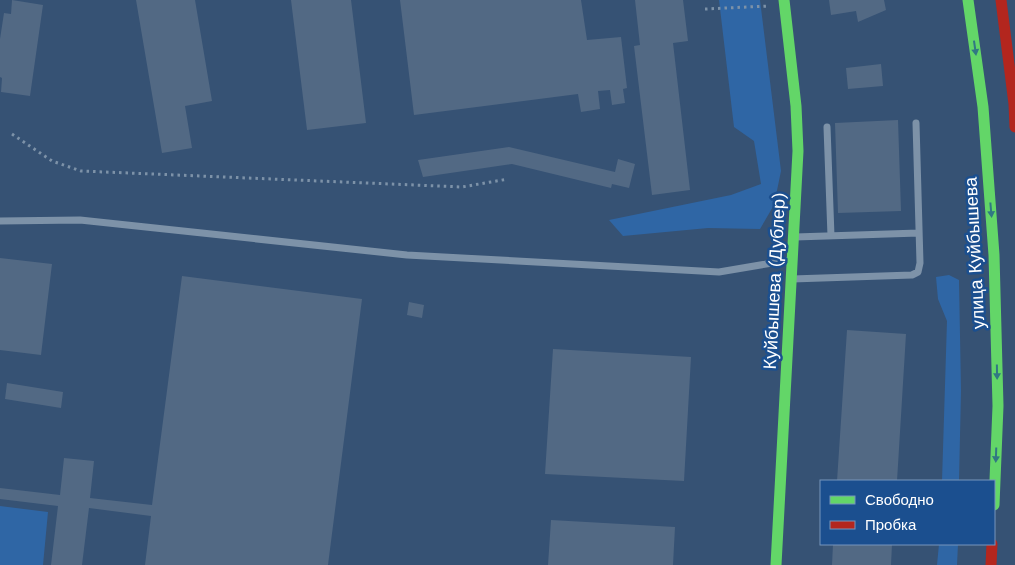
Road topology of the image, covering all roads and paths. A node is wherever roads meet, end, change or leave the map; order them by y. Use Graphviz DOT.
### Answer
graph roads {
  1 [pos="968,0"];
  2 [pos="1001,0"];
  3 [pos="784,2"];
  4 [pos="705,9"];
  5 [pos="916,123"];
  6 [pos="827,127"];
  7 [pos="1015,127"];
  8 [pos="12,134"];
  9 [pos="508,179"];
  10 [pos="0,221"];
  11 [pos="920,233"];
  12 [pos="831,236"];
  13 [pos="794,237"];
  14 [pos="792,260"];
  15 [pos="791,279"];
  16 [pos="995,480"];
  17 [pos="992,545"];
  18 [pos="776,565"];
  19 [pos="991,565"];
  1 -- 16 [label="main road, улица Куйбышева, one-way"];
  2 -- 7 [label="main road"];
  3 -- 4 [label="path"];
  3 -- 13 [label="main road, Куйбышева (Дублер)"];
  5 -- 11 [label="lane"];
  6 -- 12 [label="lane"];
  8 -- 9 [label="path"];
  10 -- 14 [label="lane"];
  11 -- 12 [label="lane"];
  11 -- 15 [label="lane"];
  12 -- 13 [label="lane"];
  13 -- 14 [label="main road, Куйбышева (Дублер)"];
  14 -- 15 [label="main road, Куйбышева (Дублер)"];
  15 -- 18 [label="main road, Куйбышева (Дублер)"];
  17 -- 19 [label="main road"];
}
